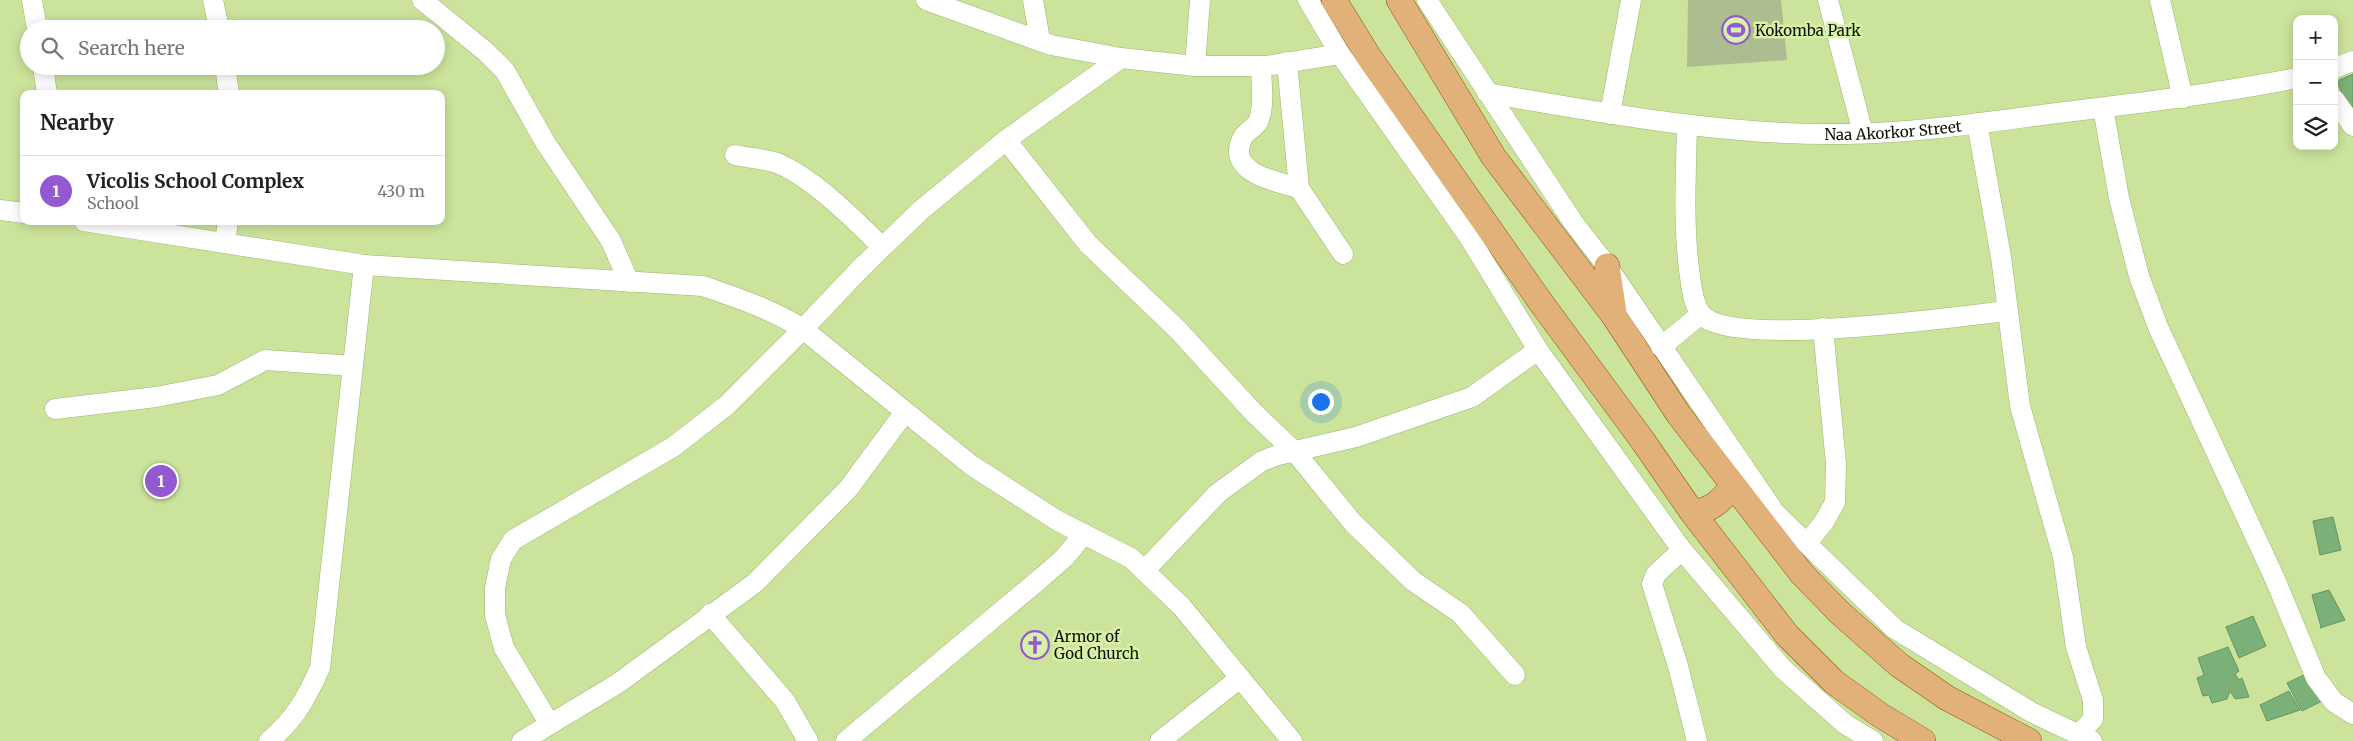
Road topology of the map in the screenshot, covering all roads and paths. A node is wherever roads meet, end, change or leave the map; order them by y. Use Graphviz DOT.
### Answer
graph roads {
  1 [pos="32,0"];
  2 [pos="213,0"];
  3 [pos="422,0"];
  4 [pos="926,0"];
  5 [pos="1033,0"];
  6 [pos="1200,0"];
  7 [pos="1308,0"];
  8 [pos="1334,0"];
  9 [pos="1400,0"];
  10 [pos="1427,0"];
  11 [pos="1630,0"];
  12 [pos="1828,0"];
  13 [pos="2160,0"];
  14 [pos="35,20"];
  15 [pos="218,20"];
  16 [pos="1040,40"];
  17 [pos="1340,54"];
  18 [pos="1121,58"];
  19 [pos="2353,61"];
  20 [pos="1287,62"];
  21 [pos="1195,66"];
  22 [pos="1261,66"];
  23 [pos="2338,67"];
  24 [pos="44,75"];
  25 [pos="226,75"];
  26 [pos="2293,79"];
  27 [pos="46,90"];
  28 [pos="228,90"];
  29 [pos="1487,93"];
  30 [pos="2184,98"];
  31 [pos="2338,105"];
  32 [pos="2103,108"];
  33 [pos="1610,114"];
  34 [pos="1977,123"];
  35 [pos="1688,125"];
  36 [pos="2353,126"];
  37 [pos="1863,133"];
  38 [pos="1006,140"];
  39 [pos="736,155"];
  40 [pos="1300,188"];
  41 [pos="0,210"];
  42 [pos="20,212"];
  43 [pos="111,225"];
  44 [pos="227,225"];
  45 [pos="225,242"];
  46 [pos="882,247"];
  47 [pos="1343,254"];
  48 [pos="364,265"];
  49 [pos="1607,266"];
  50 [pos="630,282"];
  51 [pos="2007,311"];
  52 [pos="1701,314"];
  53 [pos="1614,316"];
  54 [pos="1823,328"];
  55 [pos="803,329"];
  56 [pos="1662,346"];
  57 [pos="1538,350"];
  58 [pos="353,366"];
  59 [pos="54,409"];
  60 [pos="905,412"];
  61 [pos="1295,452"];
  62 [pos="1733,487"];
  63 [pos="1692,512"];
  64 [pos="1084,534"];
  65 [pos="1807,543"];
  66 [pos="1682,550"];
  67 [pos="1144,571"];
  68 [pos="710,614"];
  69 [pos="1515,675"];
  70 [pos="1240,678"];
  71 [pos="2353,714"];
  72 [pos="549,723"];
  73 [pos="2086,737"];
  74 [pos="269,741"];
  75 [pos="522,741"];
  76 [pos="808,741"];
  77 [pos="846,741"];
  78 [pos="1160,741"];
  79 [pos="1292,741"];
  80 [pos="1697,741"];
  81 [pos="1873,741"];
  82 [pos="1923,741"];
  83 [pos="2029,741"];
  1 -- 14 [label="street"];
  2 -- 15 [label="street"];
  3 -- 50 [label="street"];
  4 -- 16 [label="street"];
  5 -- 16 [label="street"];
  6 -- 21 [label="street"];
  7 -- 17 [label="street"];
  8 -- 63 [label="main road"];
  9 -- 53 [label="main road"];
  10 -- 29 [label="street"];
  11 -- 33 [label="street"];
  12 -- 37 [label="street"];
  13 -- 30 [label="street"];
  16 -- 18 [label="street"];
  17 -- 20 [label="street"];
  17 -- 57 [label="street"];
  18 -- 21 [label="street"];
  18 -- 38 [label="street"];
  19 -- 23 [label="street"];
  20 -- 22 [label="street"];
  20 -- 40 [label="street"];
  21 -- 22 [label="street"];
  22 -- 40 [label="street"];
  24 -- 27 [label="street"];
  25 -- 28 [label="street"];
  26 -- 30 [label="street, Naa Akorkor Street"];
  29 -- 33 [label="street, Naa Akorkor Street"];
  29 -- 49 [label="street"];
  30 -- 32 [label="street, Naa Akorkor Street"];
  31 -- 36 [label="street"];
  32 -- 34 [label="street, Naa Akorkor Street"];
  32 -- 71 [label="street"];
  33 -- 35 [label="street, Naa Akorkor Street"];
  34 -- 37 [label="street, Naa Akorkor Street"];
  34 -- 51 [label="street"];
  35 -- 37 [label="street, Naa Akorkor Street"];
  35 -- 52 [label="street"];
  38 -- 46 [label="street"];
  38 -- 61 [label="street"];
  39 -- 46 [label="street"];
  40 -- 47 [label="street"];
  41 -- 42 [label="street"];
  43 -- 45 [label="street"];
  44 -- 45 [label="street"];
  45 -- 48 [label="street"];
  46 -- 55 [label="street"];
  48 -- 50 [label="street"];
  48 -- 58 [label="street"];
  49 -- 53 [label="main road"];
  49 -- 56 [label="street"];
  50 -- 55 [label="street"];
  51 -- 54 [label="street"];
  51 -- 73 [label="street"];
  52 -- 54 [label="street"];
  52 -- 56 [label="street"];
  53 -- 62 [label="main road"];
  54 -- 65 [label="street"];
  55 -- 60 [label="street"];
  55 -- 72 [label="street"];
  56 -- 65 [label="street"];
  57 -- 61 [label="street"];
  57 -- 66 [label="street"];
  58 -- 59 [label="street"];
  58 -- 74 [label="street"];
  60 -- 64 [label="street"];
  60 -- 68 [label="street"];
  61 -- 67 [label="street"];
  61 -- 69 [label="street"];
  62 -- 63 [label="main road"];
  62 -- 83 [label="main road"];
  63 -- 82 [label="main road"];
  64 -- 67 [label="street"];
  64 -- 77 [label="street"];
  65 -- 73 [label="street"];
  66 -- 80 [label="street"];
  66 -- 81 [label="street"];
  67 -- 70 [label="street"];
  68 -- 72 [label="street"];
  68 -- 76 [label="street"];
  70 -- 78 [label="street"];
  70 -- 79 [label="street"];
  72 -- 75 [label="street"];
}
